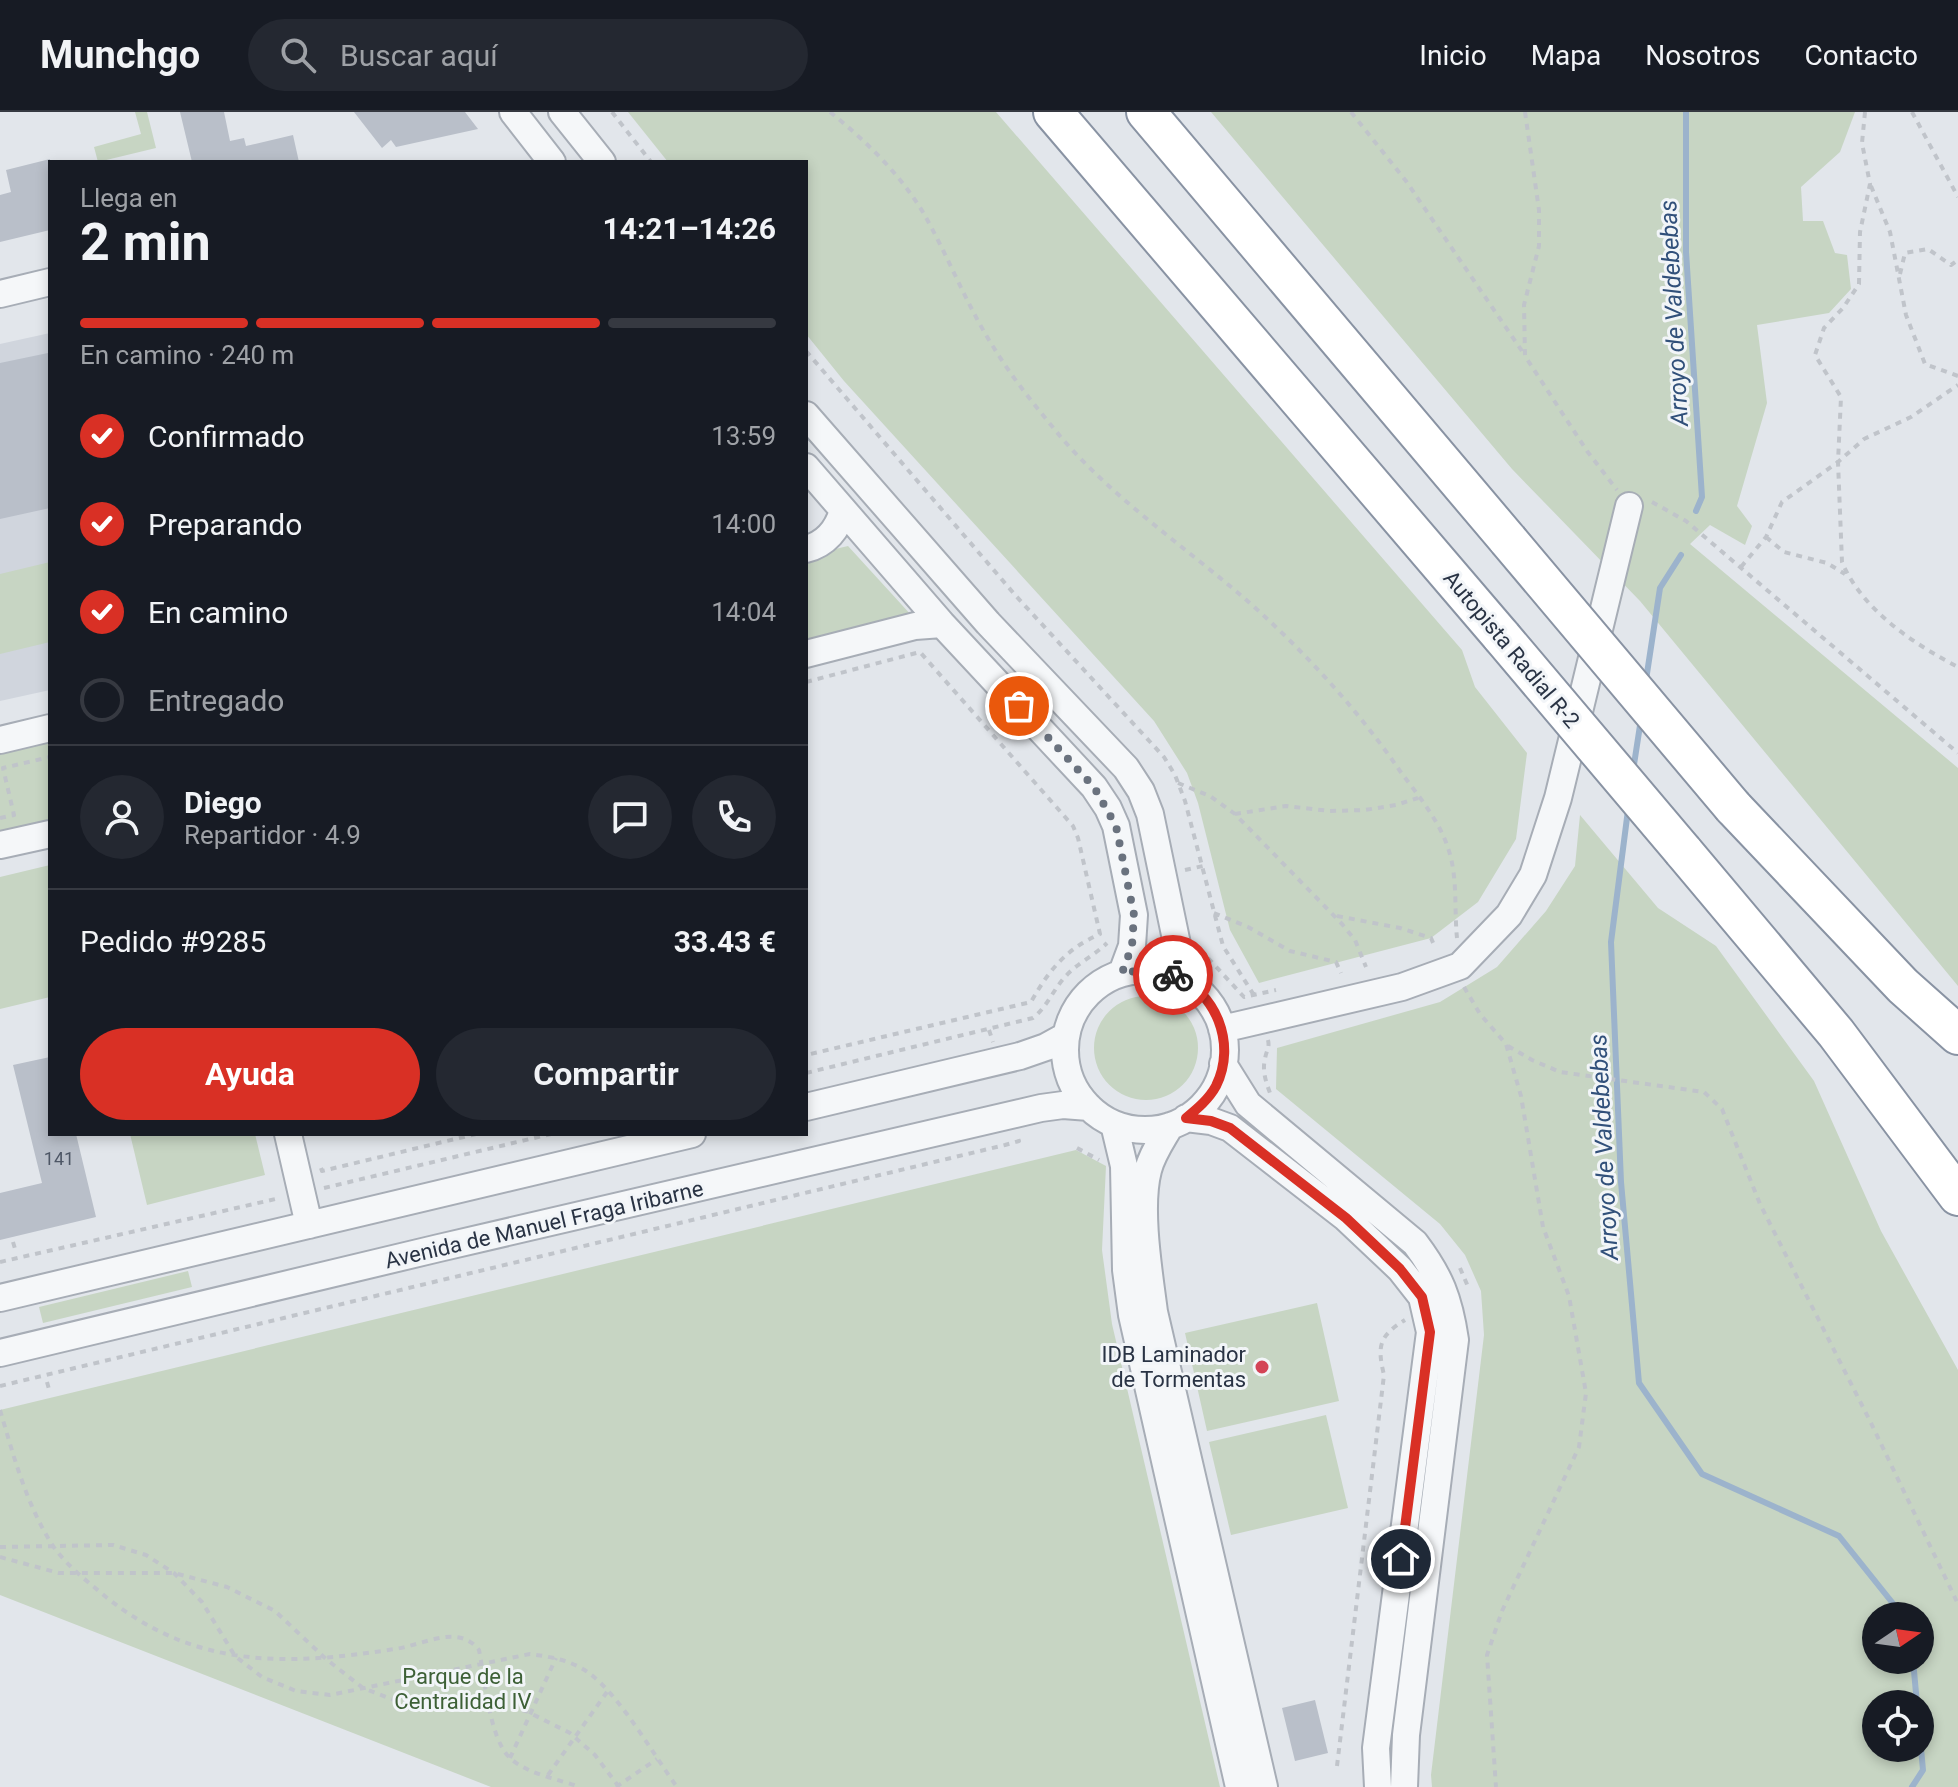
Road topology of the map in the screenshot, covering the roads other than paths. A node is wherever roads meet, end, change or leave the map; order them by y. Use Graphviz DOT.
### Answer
graph roads {
  1 [pos="513,112"];
  2 [pos="562,112"];
  3 [pos="1053,112"];
  4 [pos="1146,112"];
  5 [pos="546,160"];
  6 [pos="600,160"];
  7 [pos="48,282"];
  8 [pos="0,294"];
  9 [pos="808,417"];
  10 [pos="808,469"];
  11 [pos="1629,506"];
  12 [pos="843,510"];
  13 [pos="808,548"];
  14 [pos="942,624"];
  15 [pos="808,653"];
  16 [pos="48,728"];
  17 [pos="0,740"];
  18 [pos="48,834"];
  19 [pos="0,845"];
  20 [pos="1122,973"];
  21 [pos="1192,985"];
  22 [pos="1222,1029"];
  23 [pos="1958,1035"];
  24 [pos="1066,1036"];
  25 [pos="1223,1064"];
  26 [pos="808,1107"];
  27 [pos="1089,1107"];
  28 [pos="1178,1122"];
  29 [pos="1114,1124"];
  30 [pos="288,1136"];
  31 [pos="684,1136"];
  32 [pos="1958,1196"];
  33 [pos="309,1225"];
  34 [pos="4,1297"];
  35 [pos="0,1353"];
  36 [pos="1239,1787"];
  37 [pos="1264,1787"];
  38 [pos="1378,1787"];
  39 [pos="1404,1787"];
  1 -- 5 [label="street"];
  2 -- 6 [label="street"];
  3 -- 32 [label="highway, Autopista Radial R-2, bridge"];
  4 -- 23 [label="highway, bridge"];
  7 -- 8 [label="street"];
  9 -- 21 [label="street"];
  10 -- 12 [label="street"];
  11 -- 22 [label="street"];
  12 -- 13 [label="street"];
  12 -- 14 [label="street"];
  14 -- 15 [label="street"];
  14 -- 20 [label="street"];
  16 -- 17 [label="street"];
  18 -- 19 [label="street"];
  20 -- 21 [label="street"];
  20 -- 24 [label="street"];
  21 -- 22 [label="street"];
  22 -- 25 [label="street"];
  24 -- 26 [label="street"];
  24 -- 27 [label="street"];
  25 -- 28 [label="street"];
  25 -- 39 [label="street"];
  27 -- 29 [label="street"];
  27 -- 35 [label="street, Avenida de Manuel Fraga Iribarne"];
  28 -- 29 [label="street"];
  28 -- 37 [label="street"];
  28 -- 38 [label="street"];
  29 -- 36 [label="street"];
  30 -- 33 [label="street"];
  31 -- 33 [label="street"];
  33 -- 34 [label="street"];
}
